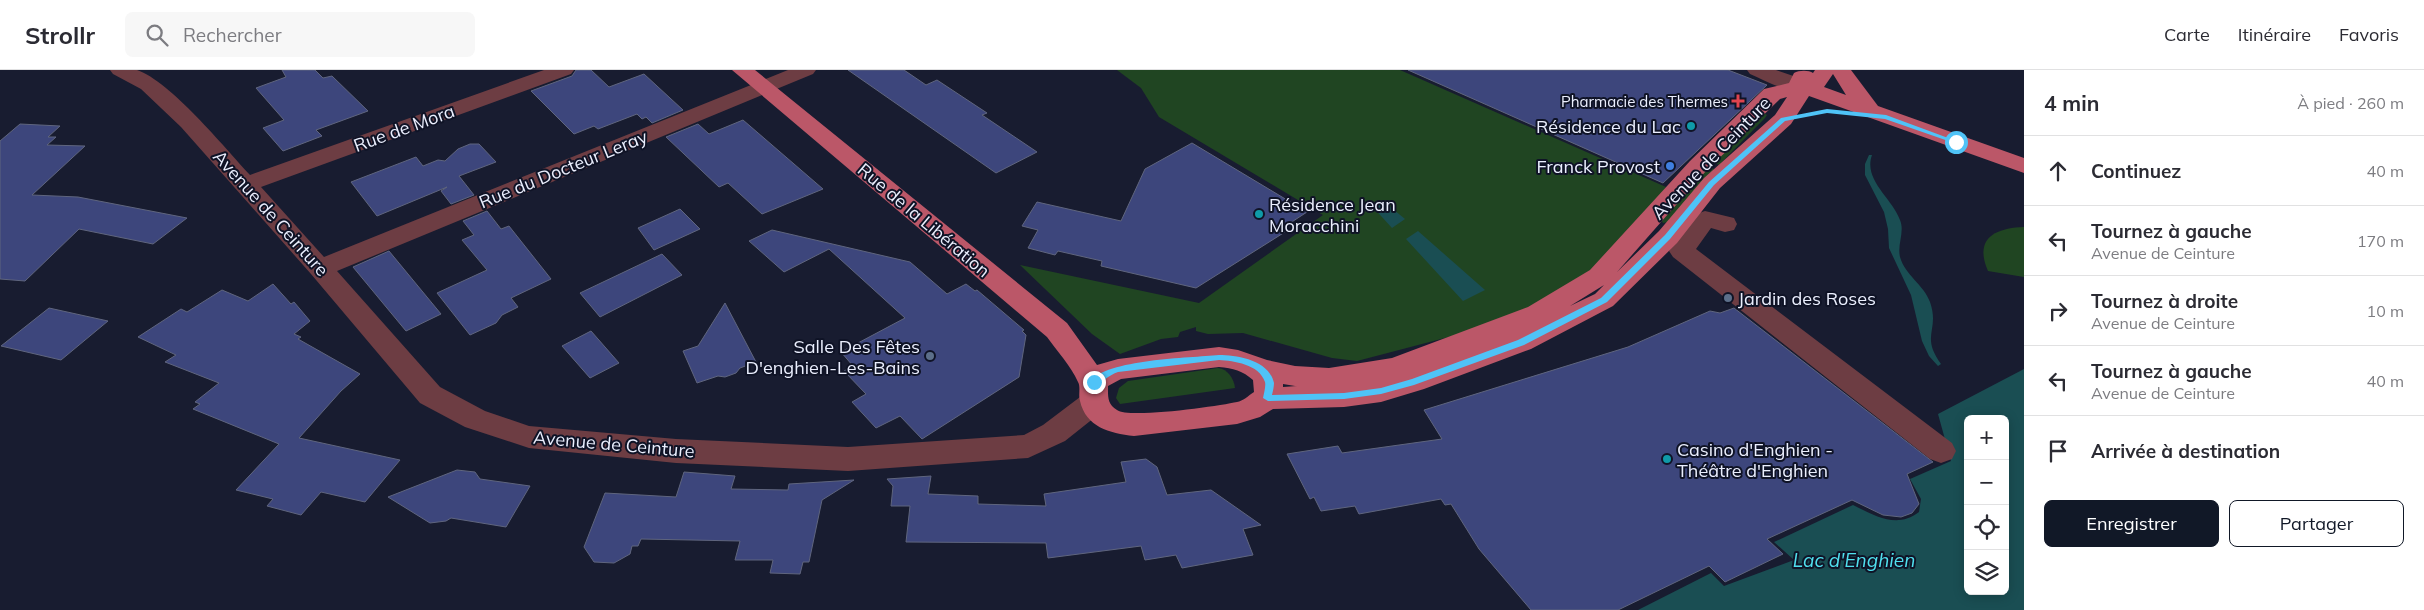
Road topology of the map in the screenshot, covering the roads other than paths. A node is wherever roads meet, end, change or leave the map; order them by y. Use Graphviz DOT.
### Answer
graph roads {
  1 [pos="120,70"];
  2 [pos="564,70"];
  3 [pos="742,70"];
  4 [pos="806,70"];
  5 [pos="1757,70"];
  6 [pos="1825,70"];
  7 [pos="1841,70"];
  8 [pos="1806,78"];
  9 [pos="764,87"];
  10 [pos="1878,114"];
  11 [pos="1783,119"];
  12 [pos="2024,166"];
  13 [pos="245,186"];
  14 [pos="1725,224"];
  15 [pos="320,268"];
  16 [pos="1258,369"];
  17 [pos="1094,392"];
  18 [pos="1268,398"];
  19 [pos="1941,451"];
  1 -- 13 [label="street, Avenue de Ceinture"];
  2 -- 13 [label="street, Rue de Mora"];
  3 -- 9 [label="main road, Rue de la Libération"];
  4 -- 9 [label="street, Rue du Docteur Leray"];
  5 -- 8 [label="street"];
  6 -- 8 [label="main road"];
  7 -- 10 [label="main road"];
  8 -- 10 [label="main road"];
  8 -- 11 [label="main road, Avenue de Ceinture"];
  8 -- 16 [label="main road, Avenue de Ceinture"];
  9 -- 15 [label="street, Rue du Docteur Leray"];
  9 -- 17 [label="main road, Rue de la Libération"];
  10 -- 11 [label="main road"];
  10 -- 12 [label="main road"];
  11 -- 18 [label="main road, Avenue de Ceinture"];
  13 -- 15 [label="street, Avenue de Ceinture"];
  14 -- 19 [label="street"];
  15 -- 17 [label="street, Avenue de Ceinture"];
  16 -- 17 [label="main road, Avenue de Ceinture"];
  16 -- 18 [label="main road"];
  17 -- 18 [label="main road, Avenue de Ceinture"];
}
